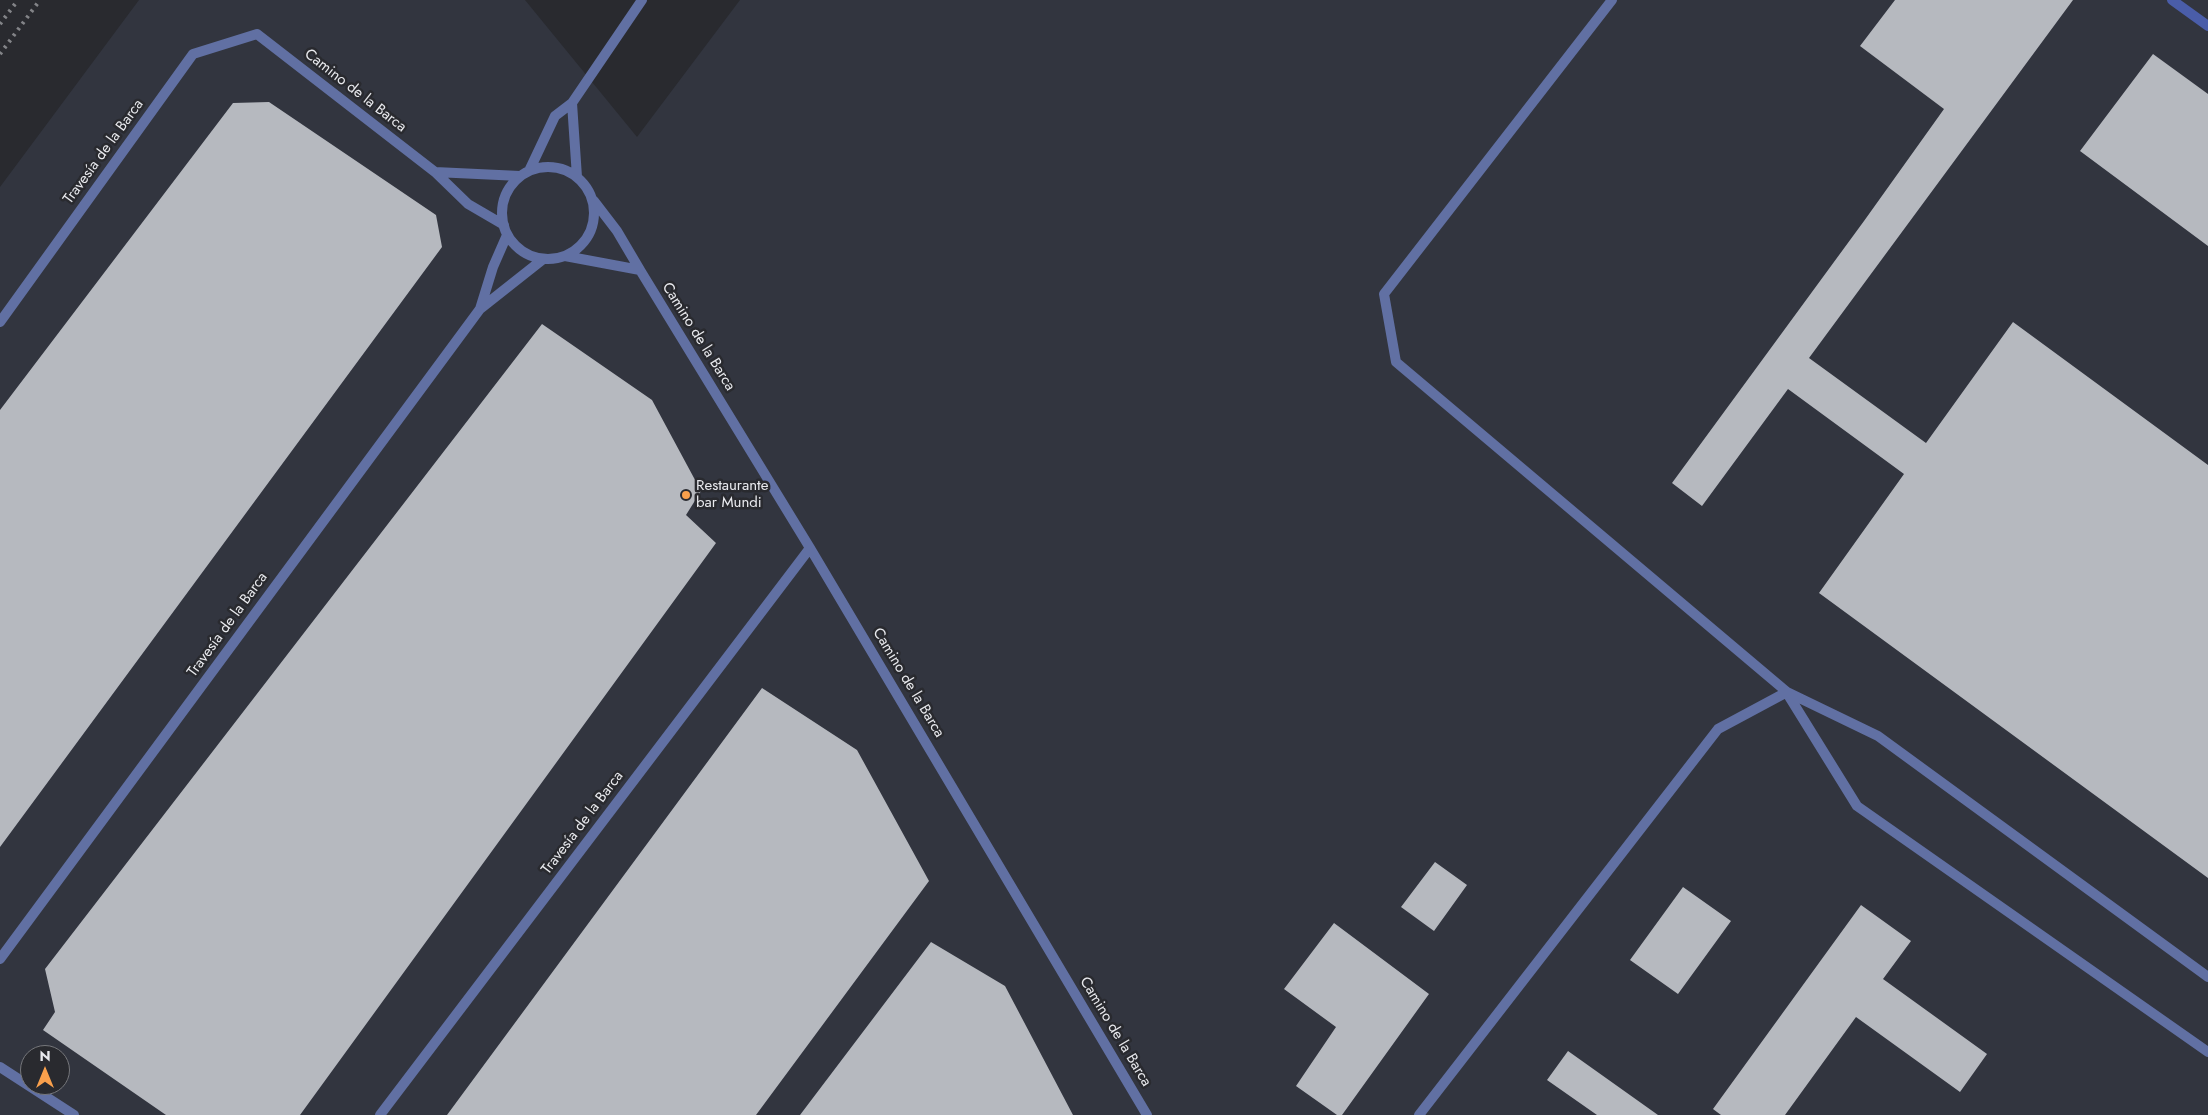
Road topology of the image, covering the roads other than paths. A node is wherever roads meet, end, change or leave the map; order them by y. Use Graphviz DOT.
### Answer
graph roads {
  1 [pos="642,0"];
  2 [pos="1612,0"];
  3 [pos="257,34"];
  4 [pos="572,103"];
  5 [pos="435,172"];
  6 [pos="525,174"];
  7 [pos="577,177"];
  8 [pos="593,201"];
  9 [pos="506,230"];
  10 [pos="564,256"];
  11 [pos="542,260"];
  12 [pos="640,270"];
  13 [pos="480,309"];
  14 [pos="0,322"];
  15 [pos="810,548"];
  16 [pos="1787,692"];
  17 [pos="0,959"];
  18 [pos="2208,977"];
  19 [pos="2208,1052"];
  20 [pos="0,1068"];
  21 [pos="74,1115"];
  22 [pos="380,1115"];
  23 [pos="1147,1115"];
  24 [pos="1419,1115"];
  1 -- 4 [label="street"];
  2 -- 16 [label="street"];
  3 -- 5 [label="street, Camino de la Barca"];
  3 -- 14 [label="street, Travesía de la Barca"];
  4 -- 6 [label="street"];
  4 -- 7 [label="street"];
  5 -- 6 [label="street"];
  5 -- 9 [label="street, Camino de la Barca"];
  6 -- 7 [label="street"];
  6 -- 9 [label="street"];
  7 -- 8 [label="street"];
  8 -- 10 [label="street"];
  8 -- 12 [label="street, Camino de la Barca"];
  9 -- 11 [label="street"];
  9 -- 13 [label="street"];
  10 -- 11 [label="street"];
  10 -- 12 [label="street"];
  11 -- 13 [label="street"];
  12 -- 15 [label="street, Camino de la Barca"];
  13 -- 17 [label="street, Travesía de la Barca"];
  15 -- 22 [label="street, Travesía de la Barca"];
  15 -- 23 [label="street, Camino de la Barca"];
  16 -- 18 [label="street"];
  16 -- 19 [label="street"];
  16 -- 24 [label="street"];
  20 -- 21 [label="street"];
}
